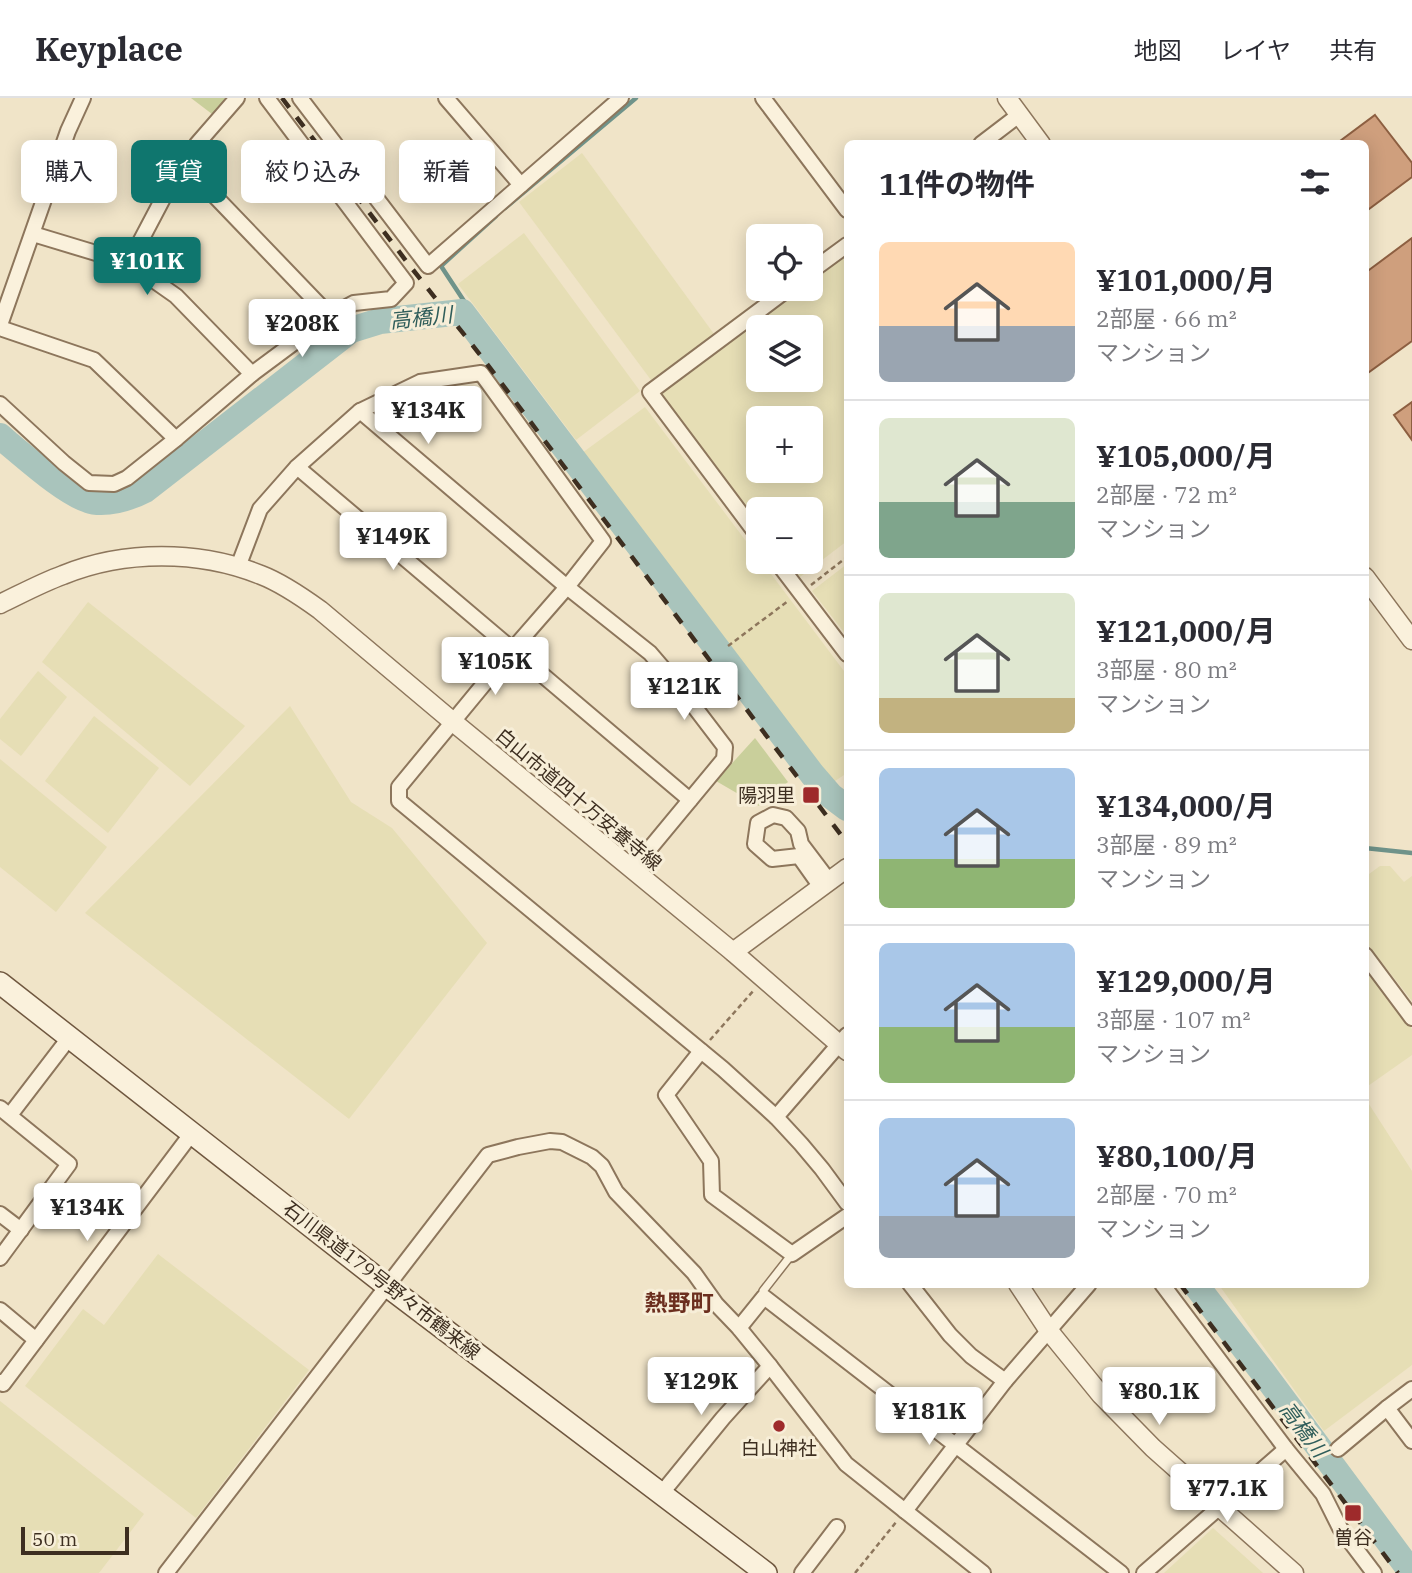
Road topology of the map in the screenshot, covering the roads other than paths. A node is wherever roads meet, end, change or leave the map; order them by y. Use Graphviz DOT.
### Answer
graph roads {
  1 [pos="83,98"];
  2 [pos="237,98"];
  3 [pos="267,98"];
  4 [pos="300,98"];
  5 [pos="446,98"];
  6 [pos="763,98"];
  7 [pos="1007,98"];
  8 [pos="616,100"];
  9 [pos="1019,115"];
  10 [pos="200,140"];
  11 [pos="986,140"];
  12 [pos="1038,140"];
  13 [pos="521,185"];
  14 [pos="161,203"];
  15 [pos="221,203"];
  16 [pos="844,206"];
  17 [pos="33,234"];
  18 [pos="844,247"];
  19 [pos="129,263"];
  20 [pos="823,263"];
  21 [pos="772,301"];
  22 [pos="330,316"];
  23 [pos="0,327"];
  24 [pos="253,373"];
  25 [pos="0,404"];
  26 [pos="360,411"];
  27 [pos="176,439"];
  28 [pos="297,467"];
  29 [pos="746,520"];
  30 [pos="238,567"];
  31 [pos="787,574"];
  32 [pos="1369,582"];
  33 [pos="567,587"];
  34 [pos="0,604"];
  35 [pos="1412,640"];
  36 [pos="512,650"];
  37 [pos="844,650"];
  38 [pos="452,722"];
  39 [pos="690,800"];
  40 [pos="632,870"];
  41 [pos="844,870"];
  42 [pos="825,884"];
  43 [pos="733,953"];
  44 [pos="1369,960"];
  45 [pos="0,983"];
  46 [pos="1412,1018"];
  47 [pos="69,1038"];
  48 [pos="844,1044"];
  49 [pos="701,1051"];
  50 [pos="5,1112"];
  51 [pos="776,1117"];
  52 [pos="192,1133"];
  53 [pos="844,1199"];
  54 [pos="0,1214"];
  55 [pos="844,1218"];
  56 [pos="21,1230"];
  57 [pos="792,1254"];
  58 [pos="0,1258"];
  59 [pos="387,1286"];
  60 [pos="913,1288"];
  61 [pos="1021,1288"];
  62 [pos="1086,1288"];
  63 [pos="1165,1288"];
  64 [pos="764,1297"];
  65 [pos="0,1310"];
  66 [pos="739,1328"];
  67 [pos="1049,1331"];
  68 [pos="36,1340"];
  69 [pos="770,1366"];
  70 [pos="0,1381"];
  71 [pos="1005,1381"];
  72 [pos="1412,1389"];
  73 [pos="1387,1408"];
  74 [pos="1412,1441"];
  75 [pos="955,1445"];
  76 [pos="1286,1449"];
  77 [pos="1338,1450"];
  78 [pos="661,1494"];
  79 [pos="1220,1507"];
  80 [pos="905,1511"];
  81 [pos="837,1527"];
  82 [pos="166,1573"];
  83 [pos="766,1573"];
  84 [pos="802,1573"];
  85 [pos="983,1573"];
  86 [pos="1121,1573"];
  87 [pos="1144,1573"];
  88 [pos="1294,1573"];
  89 [pos="1374,1573"];
  1 -- 17 [label="street"];
  2 -- 10 [label="street"];
  3 -- 22 [label="street"];
  4 -- 13 [label="street"];
  5 -- 13 [label="street"];
  6 -- 16 [label="street"];
  7 -- 9 [label="street"];
  8 -- 13 [label="street"];
  9 -- 11 [label="street"];
  9 -- 12 [label="street"];
  14 -- 19 [label="street"];
  15 -- 22 [label="street"];
  17 -- 19 [label="street"];
  17 -- 23 [label="street"];
  18 -- 20 [label="street"];
  19 -- 24 [label="street"];
  21 -- 29 [label="street"];
  22 -- 24 [label="street"];
  23 -- 27 [label="street"];
  24 -- 27 [label="street"];
  25 -- 27 [label="street"];
  26 -- 28 [label="street"];
  26 -- 33 [label="street"];
  26 -- 33 [label="street"];
  28 -- 30 [label="street"];
  28 -- 36 [label="street"];
  30 -- 34 [label="street, 白山市道四十万安養寺線"];
  30 -- 38 [label="street, 白山市道四十万安養寺線"];
  31 -- 37 [label="street"];
  32 -- 35 [label="street"];
  33 -- 36 [label="street"];
  33 -- 39 [label="street"];
  36 -- 38 [label="street"];
  36 -- 39 [label="street"];
  38 -- 40 [label="street, 白山市道四十万安養寺線"];
  38 -- 49 [label="street"];
  39 -- 40 [label="street"];
  40 -- 43 [label="street, 白山市道四十万安養寺線"];
  41 -- 42 [label="street"];
  42 -- 42 [label="street"];
  42 -- 43 [label="street"];
  43 -- 48 [label="street, 白山市道四十万安養寺線"];
  44 -- 46 [label="street"];
  45 -- 47 [label="main road, 石川県道179号野々市鶴来線"];
  47 -- 50 [label="street"];
  47 -- 52 [label="main road, 石川県道179号野々市鶴来線"];
  48 -- 51 [label="street"];
  49 -- 51 [label="street"];
  49 -- 57 [label="street"];
  50 -- 56 [label="street"];
  51 -- 53 [label="street"];
  52 -- 59 [label="main road, 石川県道179号野々市鶴来線"];
  52 -- 68 [label="street"];
  54 -- 56 [label="street"];
  55 -- 57 [label="street"];
  56 -- 58 [label="street"];
  57 -- 64 [label="lane"];
  59 -- 66 [label="street"];
  59 -- 78 [label="main road, 石川県道179号野々市鶴来線"];
  59 -- 82 [label="street"];
  60 -- 71 [label="street"];
  61 -- 67 [label="street"];
  62 -- 67 [label="street"];
  63 -- 76 [label="street"];
  64 -- 66 [label="street"];
  64 -- 75 [label="street"];
  65 -- 68 [label="street"];
  66 -- 69 [label="street"];
  67 -- 71 [label="street"];
  67 -- 79 [label="street"];
  68 -- 70 [label="street"];
  69 -- 78 [label="street"];
  69 -- 80 [label="street"];
  71 -- 75 [label="street"];
  72 -- 73 [label="street"];
  73 -- 74 [label="street"];
  73 -- 77 [label="street"];
  75 -- 80 [label="street"];
  75 -- 86 [label="street"];
  76 -- 79 [label="street"];
  76 -- 89 [label="street"];
  78 -- 83 [label="main road, 石川県道179号野々市鶴来線"];
  79 -- 87 [label="street"];
  79 -- 88 [label="street"];
  80 -- 85 [label="street"];
  81 -- 84 [label="street"];
}
